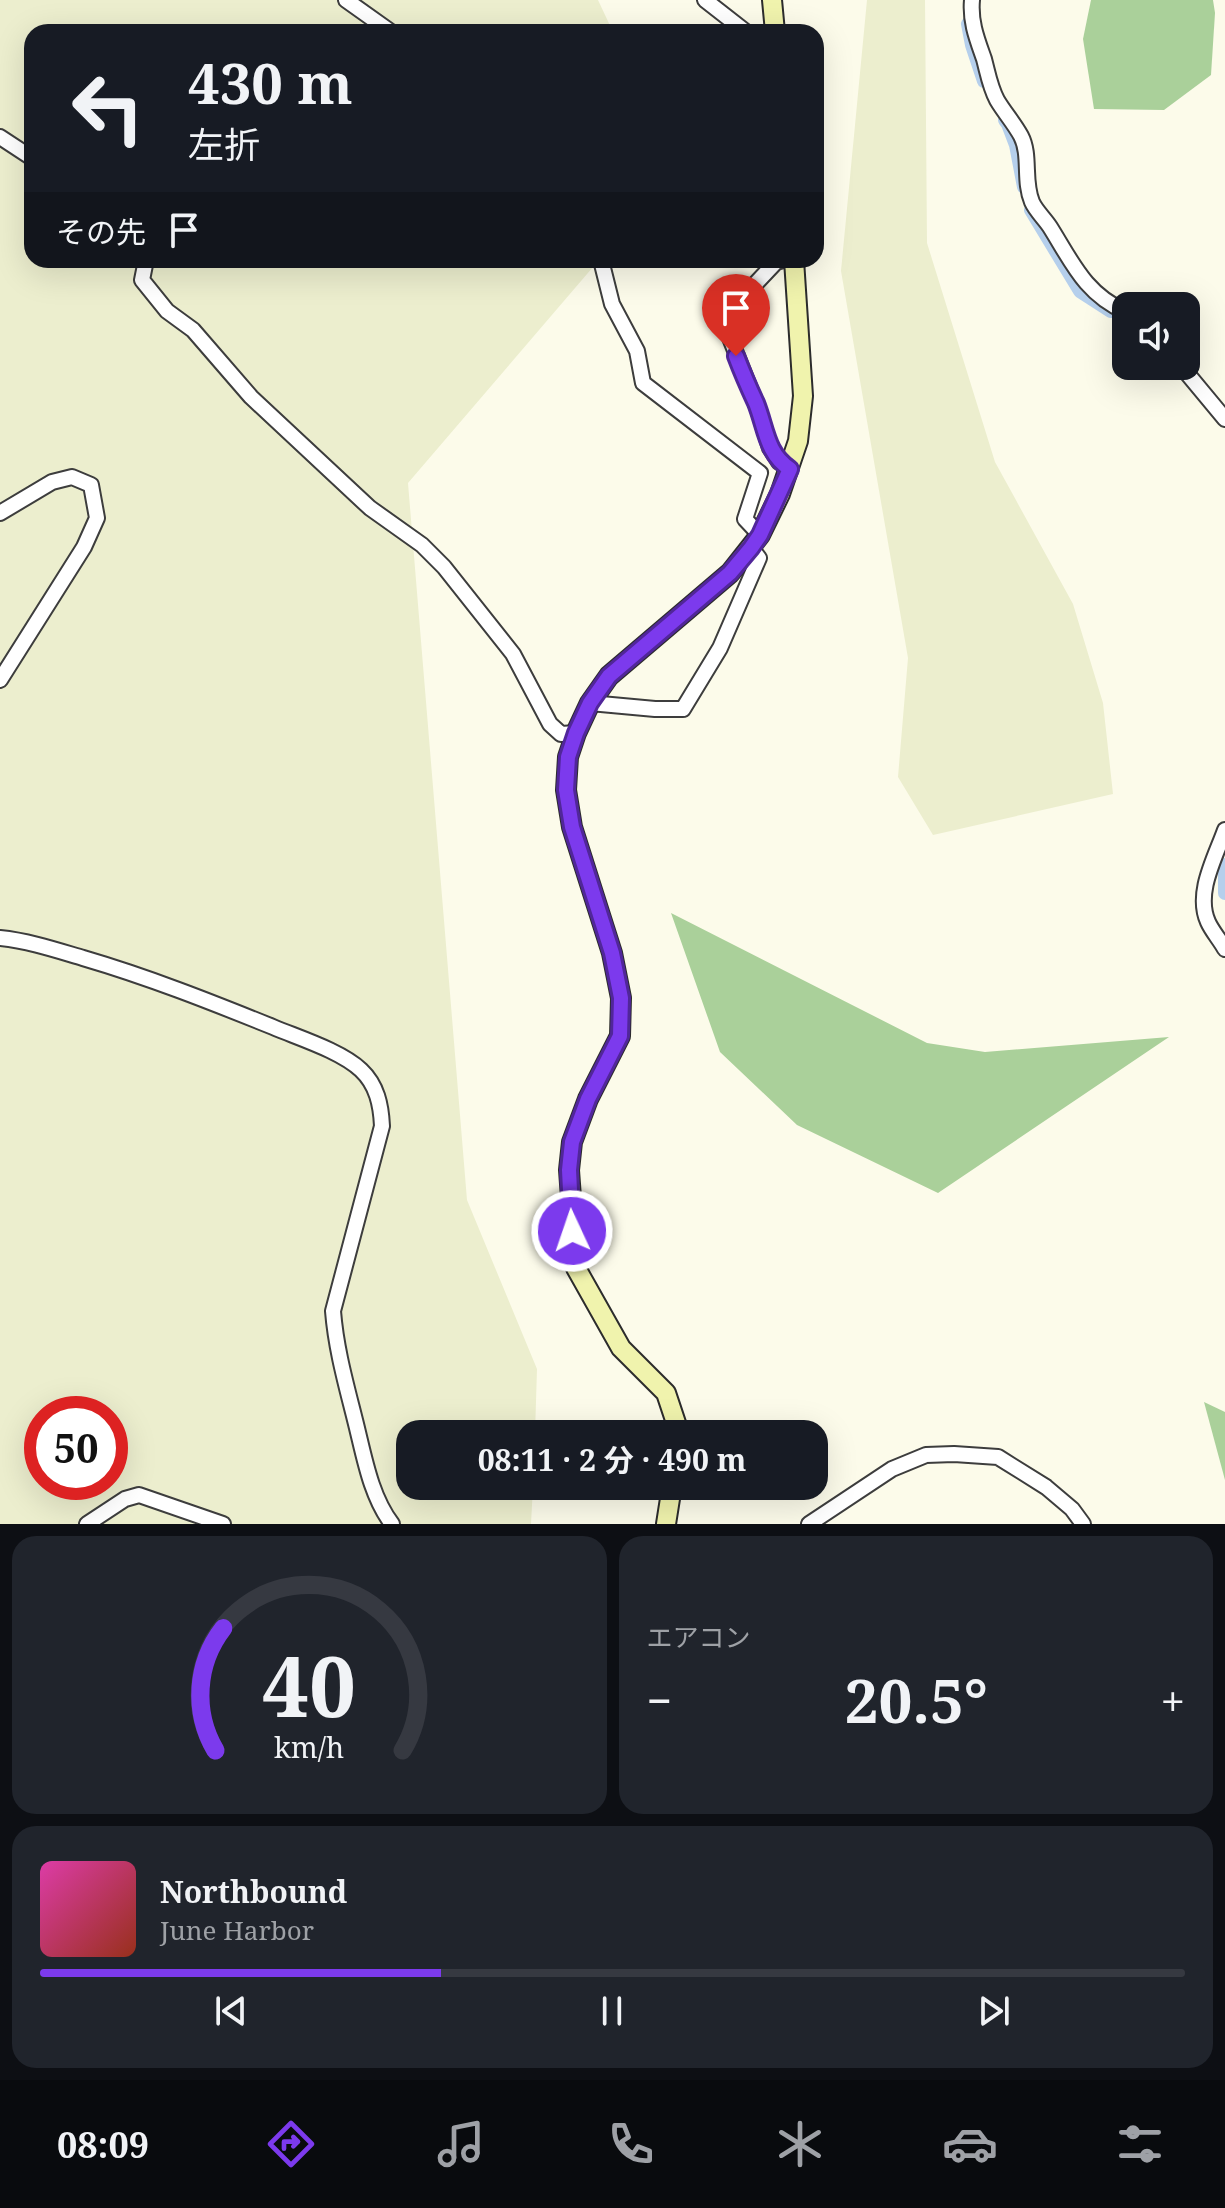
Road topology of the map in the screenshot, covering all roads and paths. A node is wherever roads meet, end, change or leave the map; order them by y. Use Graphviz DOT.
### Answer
graph roads {
  1 [pos="346,0"];
  2 [pos="705,0"];
  3 [pos="972,0"];
  4 [pos="380,24"];
  5 [pos="736,24"];
  6 [pos="0,137"];
  7 [pos="24,153"];
  8 [pos="144,268"];
  9 [pos="603,268"];
  10 [pos="770,268"];
  11 [pos="795,268"];
  12 [pos="1112,304"];
  13 [pos="1193,380"];
  14 [pos="1225,419"];
  15 [pos="790,469"];
  16 [pos="0,513"];
  17 [pos="756,541"];
  18 [pos="0,680"];
  19 [pos="590,703"];
  20 [pos="576,733"];
  21 [pos="1225,830"];
  22 [pos="0,938"];
  23 [pos="1225,949"];
  24 [pos="675,1420"];
  25 [pos="670,1500"];
  26 [pos="87,1524"];
  27 [pos="223,1524"];
  28 [pos="392,1524"];
  29 [pos="666,1524"];
  30 [pos="809,1524"];
  31 [pos="1083,1524"];
  1 -- 4 [label="street"];
  2 -- 5 [label="street"];
  3 -- 12 [label="street"];
  6 -- 7 [label="street"];
  8 -- 20 [label="street"];
  9 -- 17 [label="street"];
  10 -- 15 [label="street"];
  11 -- 15 [label="main road"];
  13 -- 14 [label="street"];
  15 -- 17 [label="main road"];
  16 -- 18 [label="street"];
  17 -- 19 [label="main road"];
  17 -- 19 [label="street"];
  19 -- 20 [label="main road"];
  20 -- 24 [label="main road"];
  21 -- 23 [label="street"];
  22 -- 28 [label="street"];
  25 -- 29 [label="main road"];
  26 -- 27 [label="street"];
  30 -- 31 [label="street"];
}
